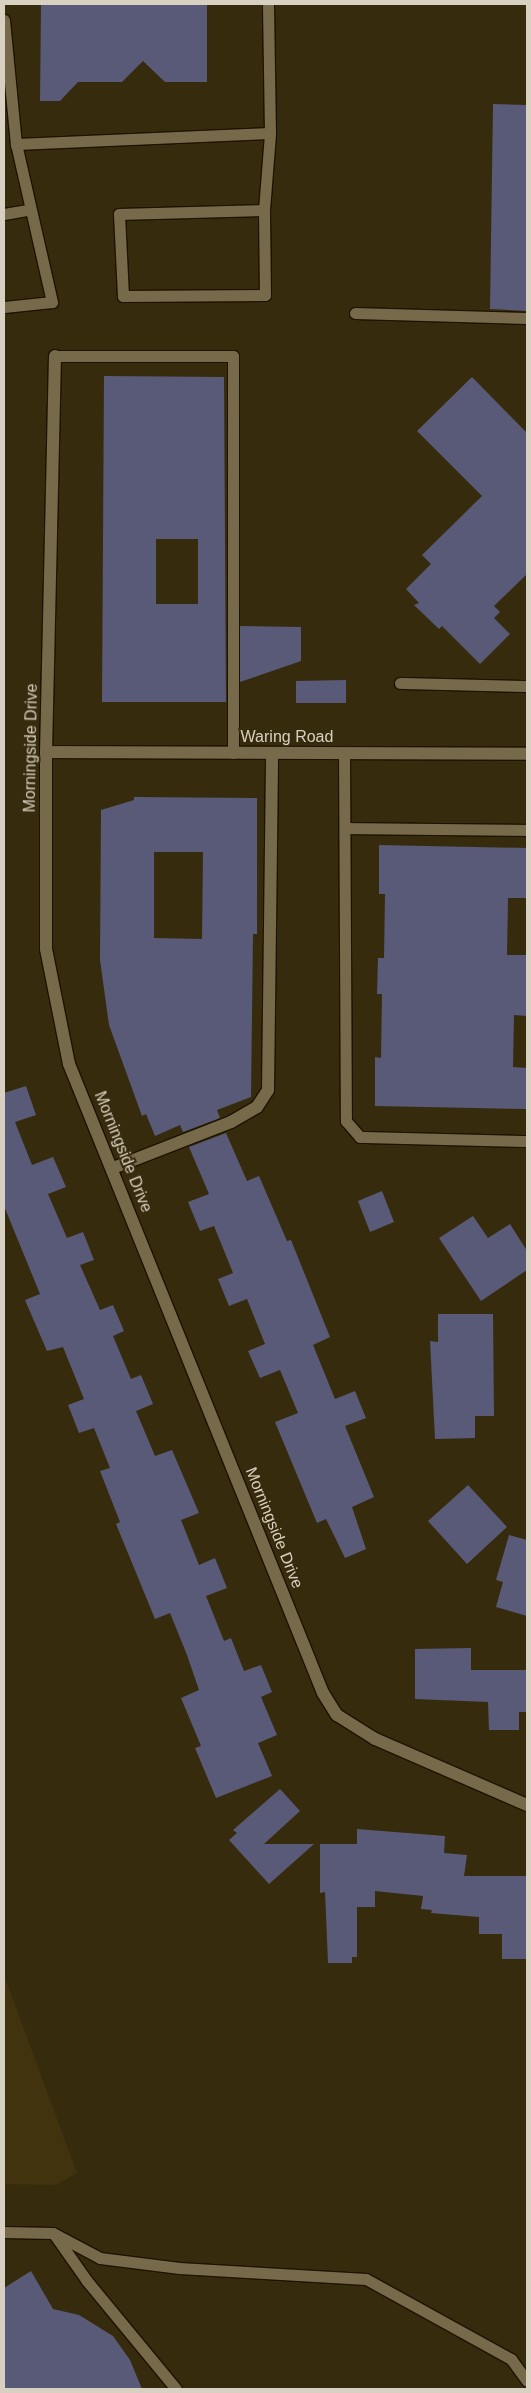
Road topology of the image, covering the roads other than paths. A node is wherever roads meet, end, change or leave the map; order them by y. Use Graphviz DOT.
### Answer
graph roads {
  1 [pos="268,4"];
  2 [pos="4,20"];
  3 [pos="270,133"];
  4 [pos="16,144"];
  5 [pos="31,209"];
  6 [pos="264,210"];
  7 [pos="4,214"];
  8 [pos="4,307"];
  9 [pos="355,313"];
  10 [pos="527,318"];
  11 [pos="55,356"];
  12 [pos="400,683"];
  13 [pos="527,686"];
  14 [pos="46,752"];
  15 [pos="234,753"];
  16 [pos="272,753"];
  17 [pos="344,754"];
  18 [pos="527,754"];
  19 [pos="346,828"];
  20 [pos="527,830"];
  21 [pos="527,1141"];
  22 [pos="113,1168"];
  23 [pos="527,1805"];
  24 [pos="4,2232"];
  25 [pos="53,2233"];
  26 [pos="527,2381"];
  27 [pos="176,2389"];
  1 -- 3 [label="lane"];
  2 -- 4 [label="lane"];
  3 -- 4 [label="lane"];
  3 -- 6 [label="lane"];
  4 -- 5 [label="lane"];
  5 -- 7 [label="lane"];
  5 -- 8 [label="lane"];
  6 -- 6 [label="lane"];
  9 -- 10 [label="lane"];
  11 -- 14 [label="street, Morningside Drive"];
  11 -- 15 [label="lane"];
  12 -- 13 [label="lane"];
  14 -- 15 [label="street, Waring Road"];
  14 -- 22 [label="street, Morningside Drive"];
  15 -- 16 [label="street, Waring Road"];
  16 -- 17 [label="street, Waring Road"];
  16 -- 22 [label="street"];
  17 -- 18 [label="street, Waring Road"];
  17 -- 19 [label="lane"];
  19 -- 20 [label="lane"];
  19 -- 21 [label="lane"];
  22 -- 23 [label="street, Morningside Drive"];
  24 -- 25 [label="lane"];
  25 -- 26 [label="lane"];
  25 -- 27 [label="lane"];
}
